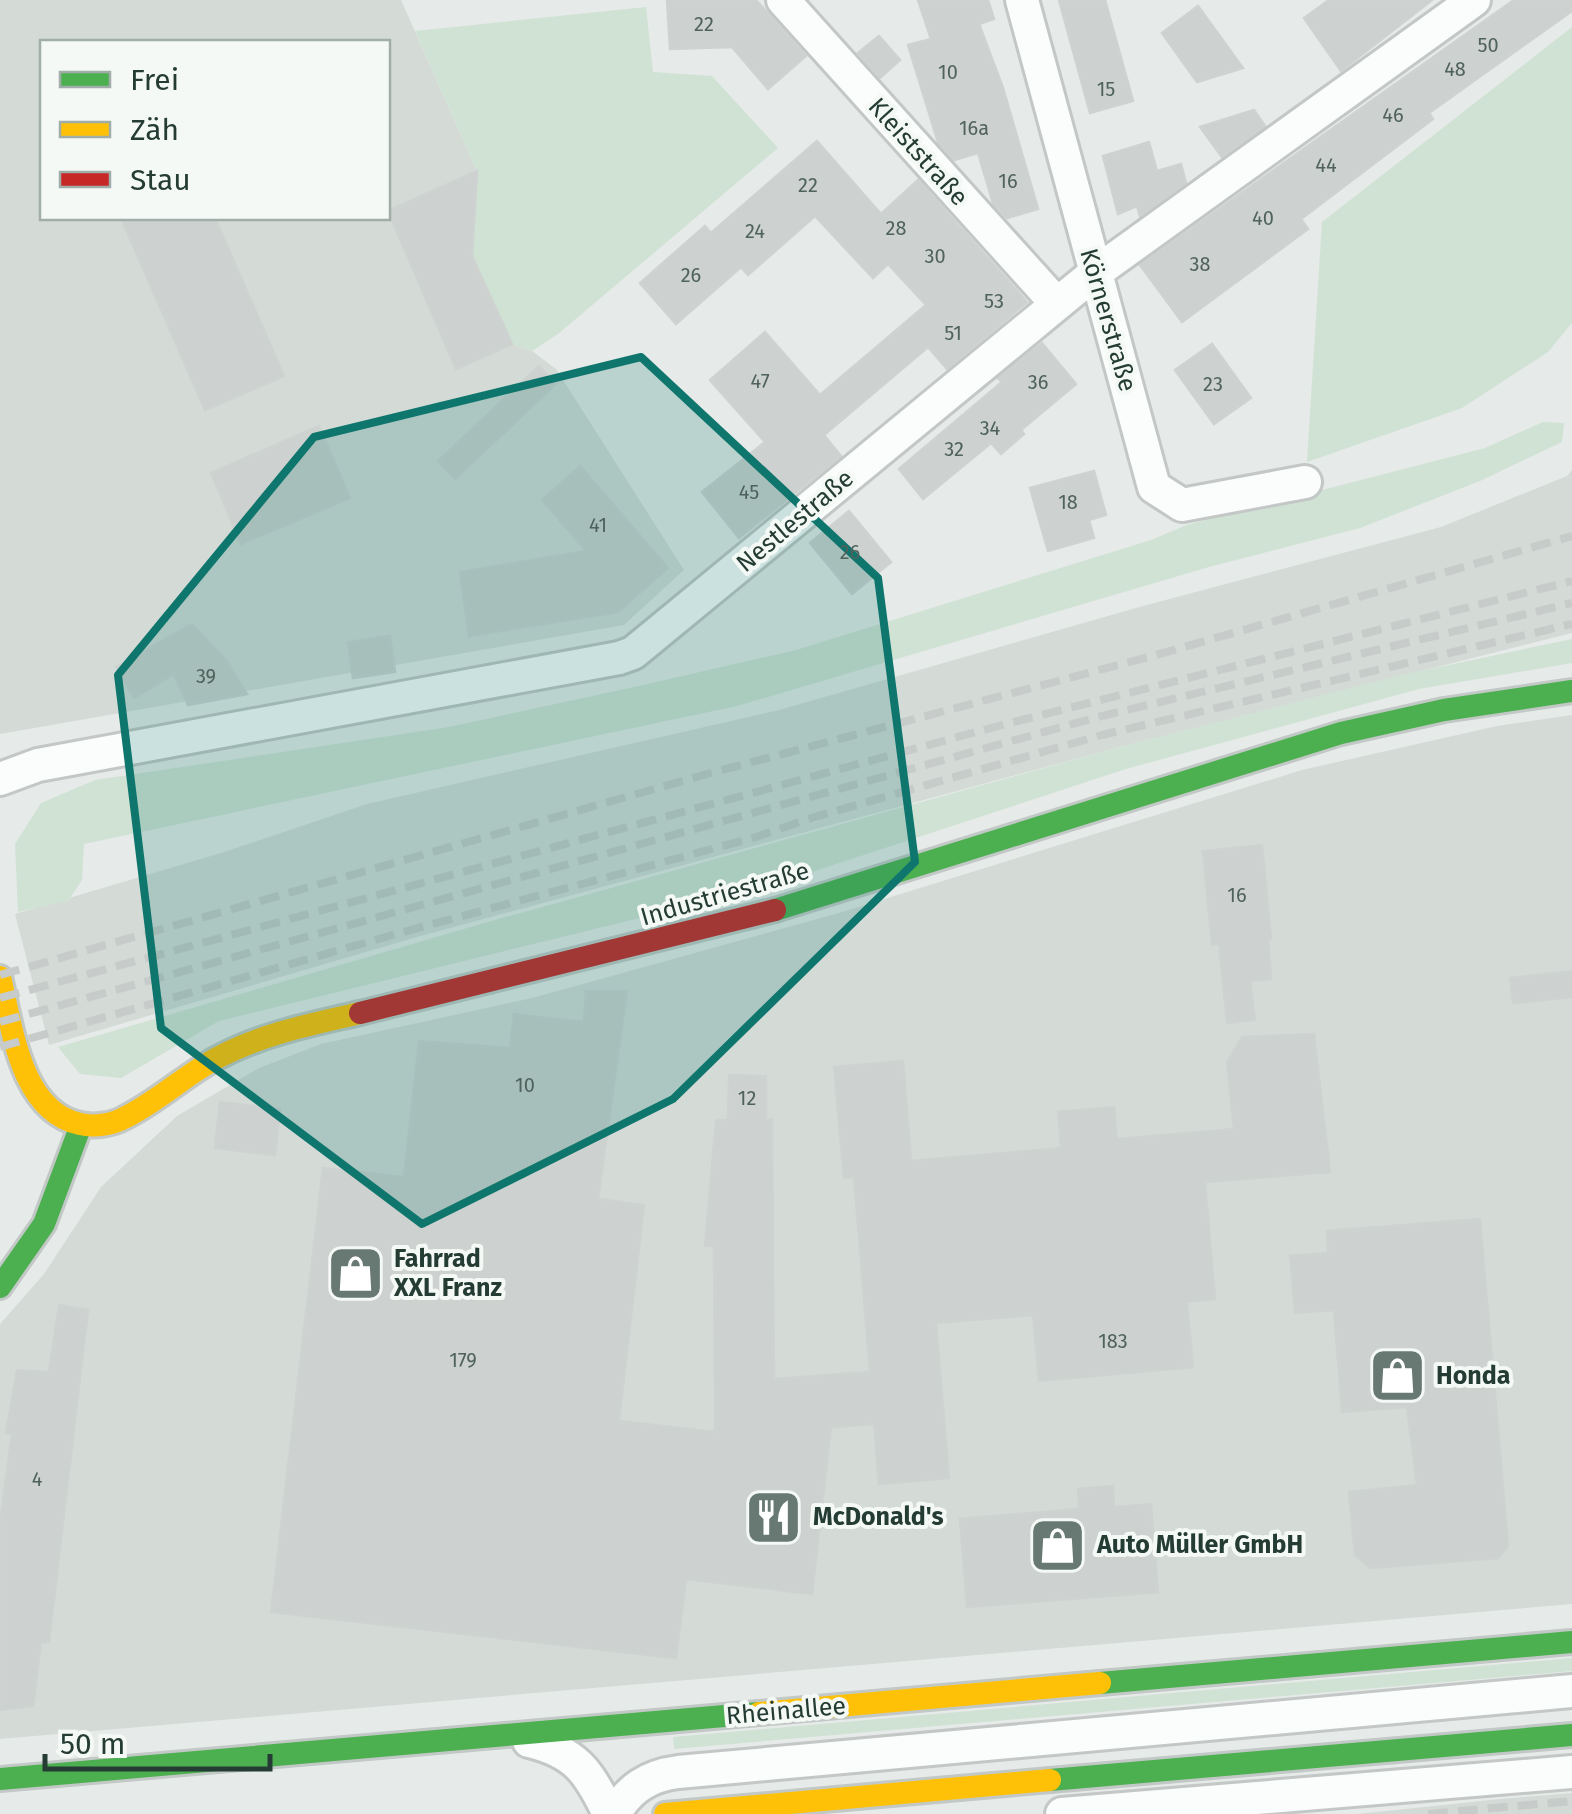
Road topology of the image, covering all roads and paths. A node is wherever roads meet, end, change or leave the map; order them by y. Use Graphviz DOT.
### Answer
graph roads {
  1 [pos="782,0"];
  2 [pos="1022,0"];
  3 [pos="1474,0"];
  4 [pos="1094,273"];
  5 [pos="1056,303"];
  6 [pos="1305,482"];
  7 [pos="1572,691"];
  8 [pos="0,779"];
  9 [pos="0,977"];
  10 [pos="82,1126"];
  11 [pos="0,1287"];
  12 [pos="1572,1642"];
  13 [pos="1572,1691"];
  14 [pos="497,1734"];
  15 [pos="1572,1735"];
  16 [pos="1572,1772"];
  17 [pos="0,1778"];
  18 [pos="768,1808"];
  19 [pos="612,1814"];
  20 [pos="664,1814"];
  21 [pos="848,1814"];
  22 [pos="1062,1814"];
  1 -- 5 [label="street, Kleiststraße"];
  2 -- 4 [label="street, Körnerstraße"];
  3 -- 4 [label="street, Nestlestraße"];
  4 -- 5 [label="street, Nestlestraße"];
  4 -- 6 [label="street, Körnerstraße"];
  5 -- 8 [label="street, Nestlestraße"];
  7 -- 10 [label="main road, Industriestraße"];
  9 -- 10 [label="main road"];
  10 -- 11 [label="main road"];
  12 -- 14 [label="main road, Rheinallee"];
  13 -- 19 [label="street, Rheinallee"];
  14 -- 17 [label="main road, Rheinallee"];
  14 -- 19 [label="street"];
  15 -- 18 [label="main road"];
  16 -- 22 [label="street"];
  18 -- 20 [label="main road"];
  18 -- 21 [label="street"];
}
